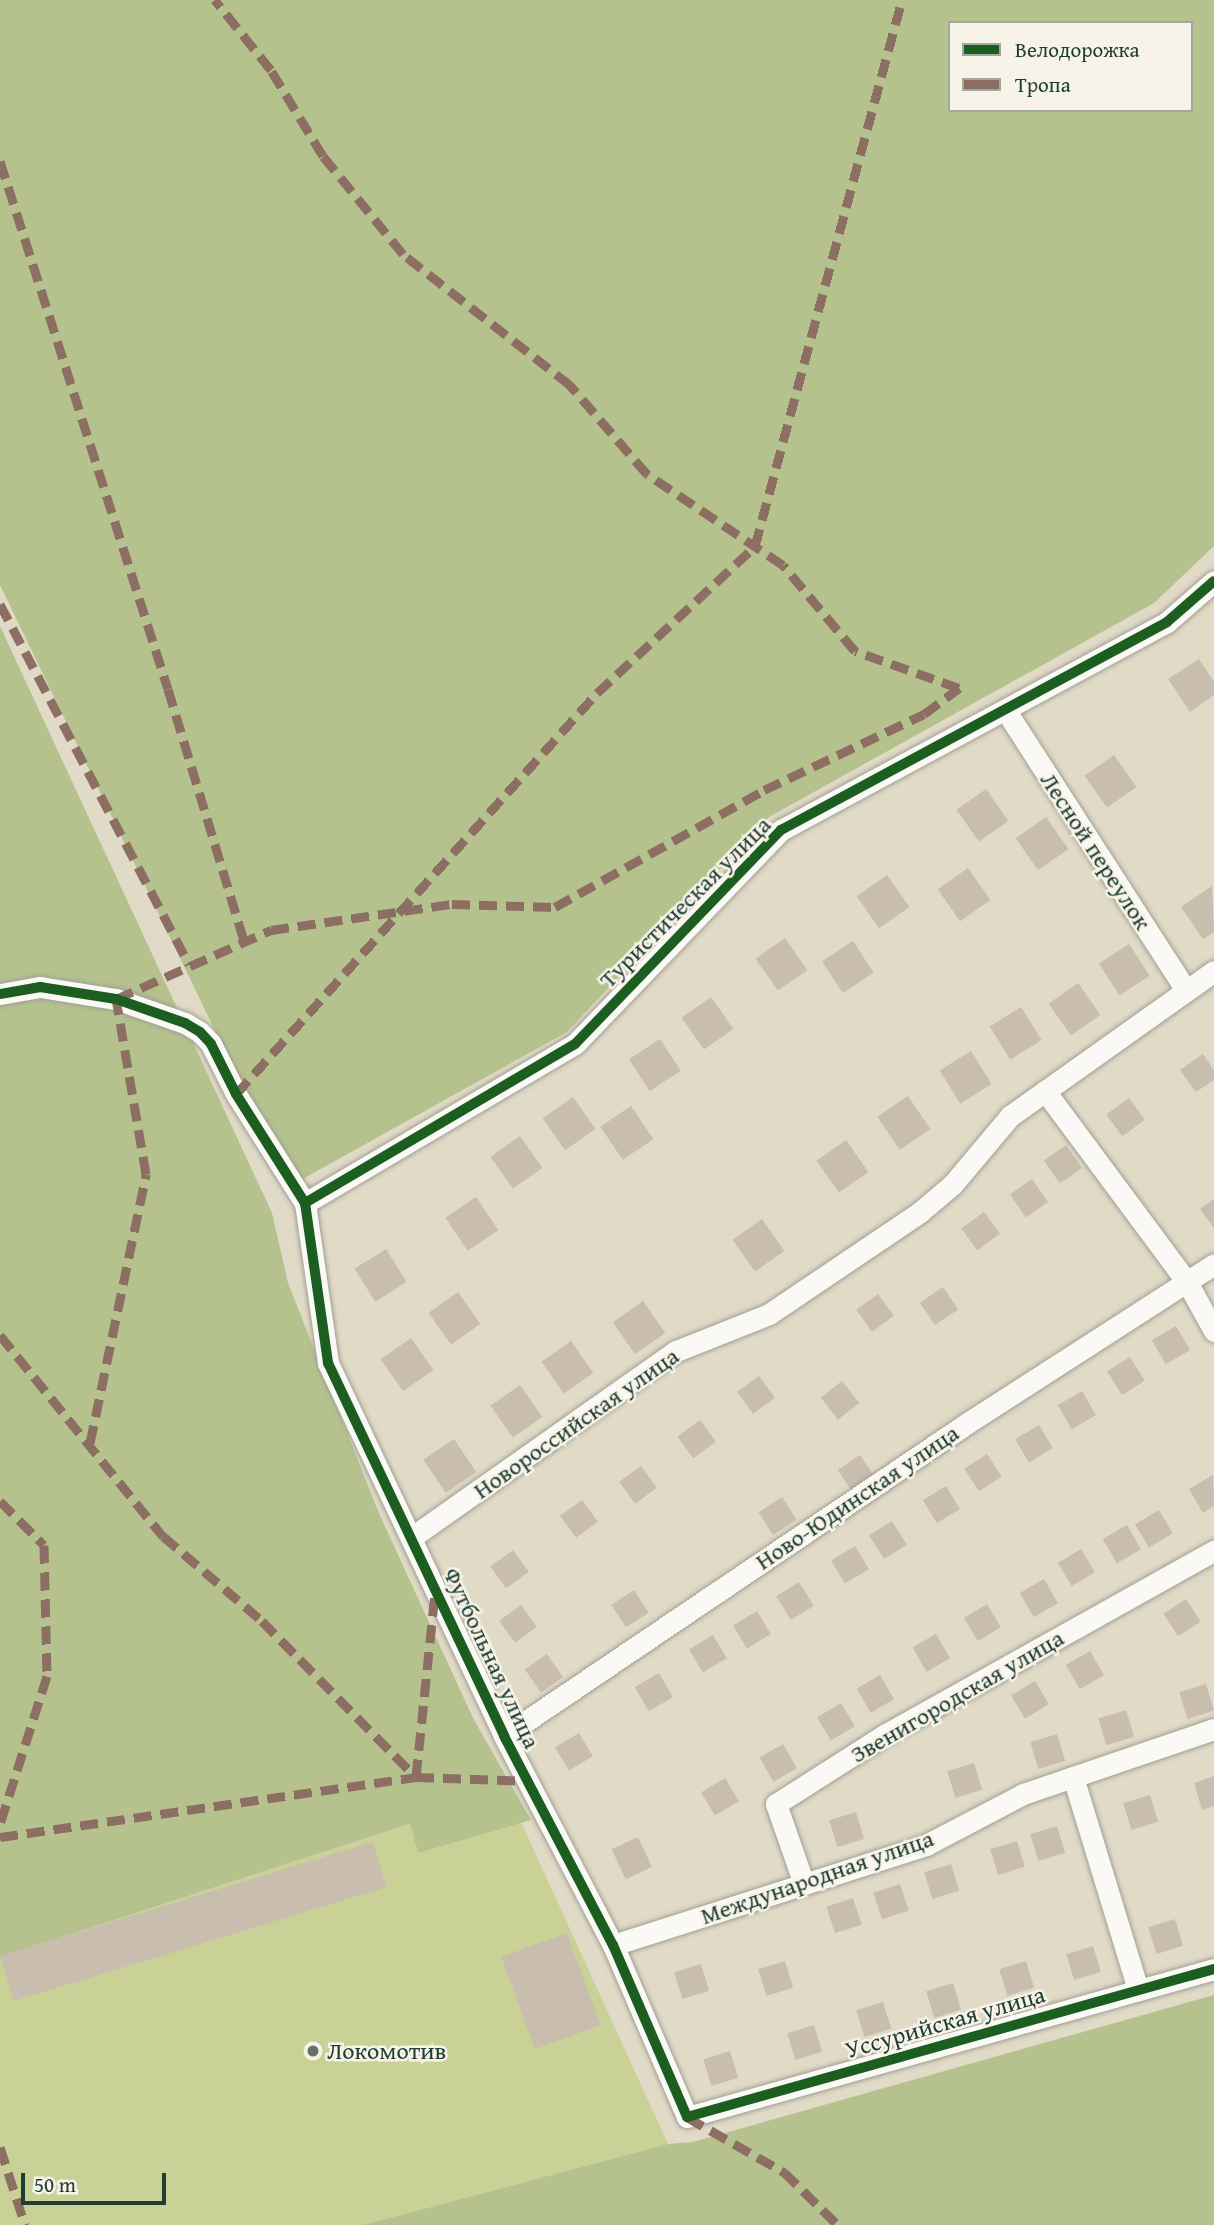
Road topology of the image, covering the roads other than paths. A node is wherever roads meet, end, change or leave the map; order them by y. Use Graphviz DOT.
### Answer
graph roads {
  1 [pos="1214,581"];
  2 [pos="1006,711"];
  3 [pos="1214,971"];
  4 [pos="1186,990"];
  5 [pos="0,994"];
  6 [pos="1045,1091"];
  7 [pos="305,1203"];
  8 [pos="1214,1264"];
  9 [pos="1187,1282"];
  10 [pos="1214,1331"];
  11 [pos="412,1537"];
  12 [pos="1214,1551"];
  13 [pos="1214,1729"];
  14 [pos="504,1736"];
  15 [pos="1073,1777"];
  16 [pos="804,1884"];
  17 [pos="613,1945"];
  18 [pos="1214,1969"];
  19 [pos="1138,1990"];
  20 [pos="687,2117"];
  1 -- 2 [label="street, Туристическая улица"];
  2 -- 4 [label="street, Лесной переулок"];
  2 -- 7 [label="street, Туристическая улица"];
  3 -- 4 [label="street, Новороссийская улица"];
  4 -- 6 [label="street, Новороссийская улица"];
  5 -- 7 [label="street"];
  6 -- 9 [label="street"];
  6 -- 11 [label="street, Новороссийская улица"];
  7 -- 11 [label="street, Футбольная улица"];
  8 -- 9 [label="street, Ново-Юдинская улица"];
  9 -- 10 [label="street"];
  9 -- 14 [label="street, Ново-Юдинская улица"];
  11 -- 14 [label="street, Футбольная улица"];
  12 -- 16 [label="street, Звенигородская улица"];
  13 -- 15 [label="street, Международная улица"];
  14 -- 17 [label="street, Футбольная улица"];
  15 -- 16 [label="street, Международная улица"];
  15 -- 19 [label="street"];
  16 -- 17 [label="street, Международная улица"];
  17 -- 20 [label="street, Футбольная улица"];
  18 -- 19 [label="street, Уссурийская улица"];
  19 -- 20 [label="street, Уссурийская улица"];
}
